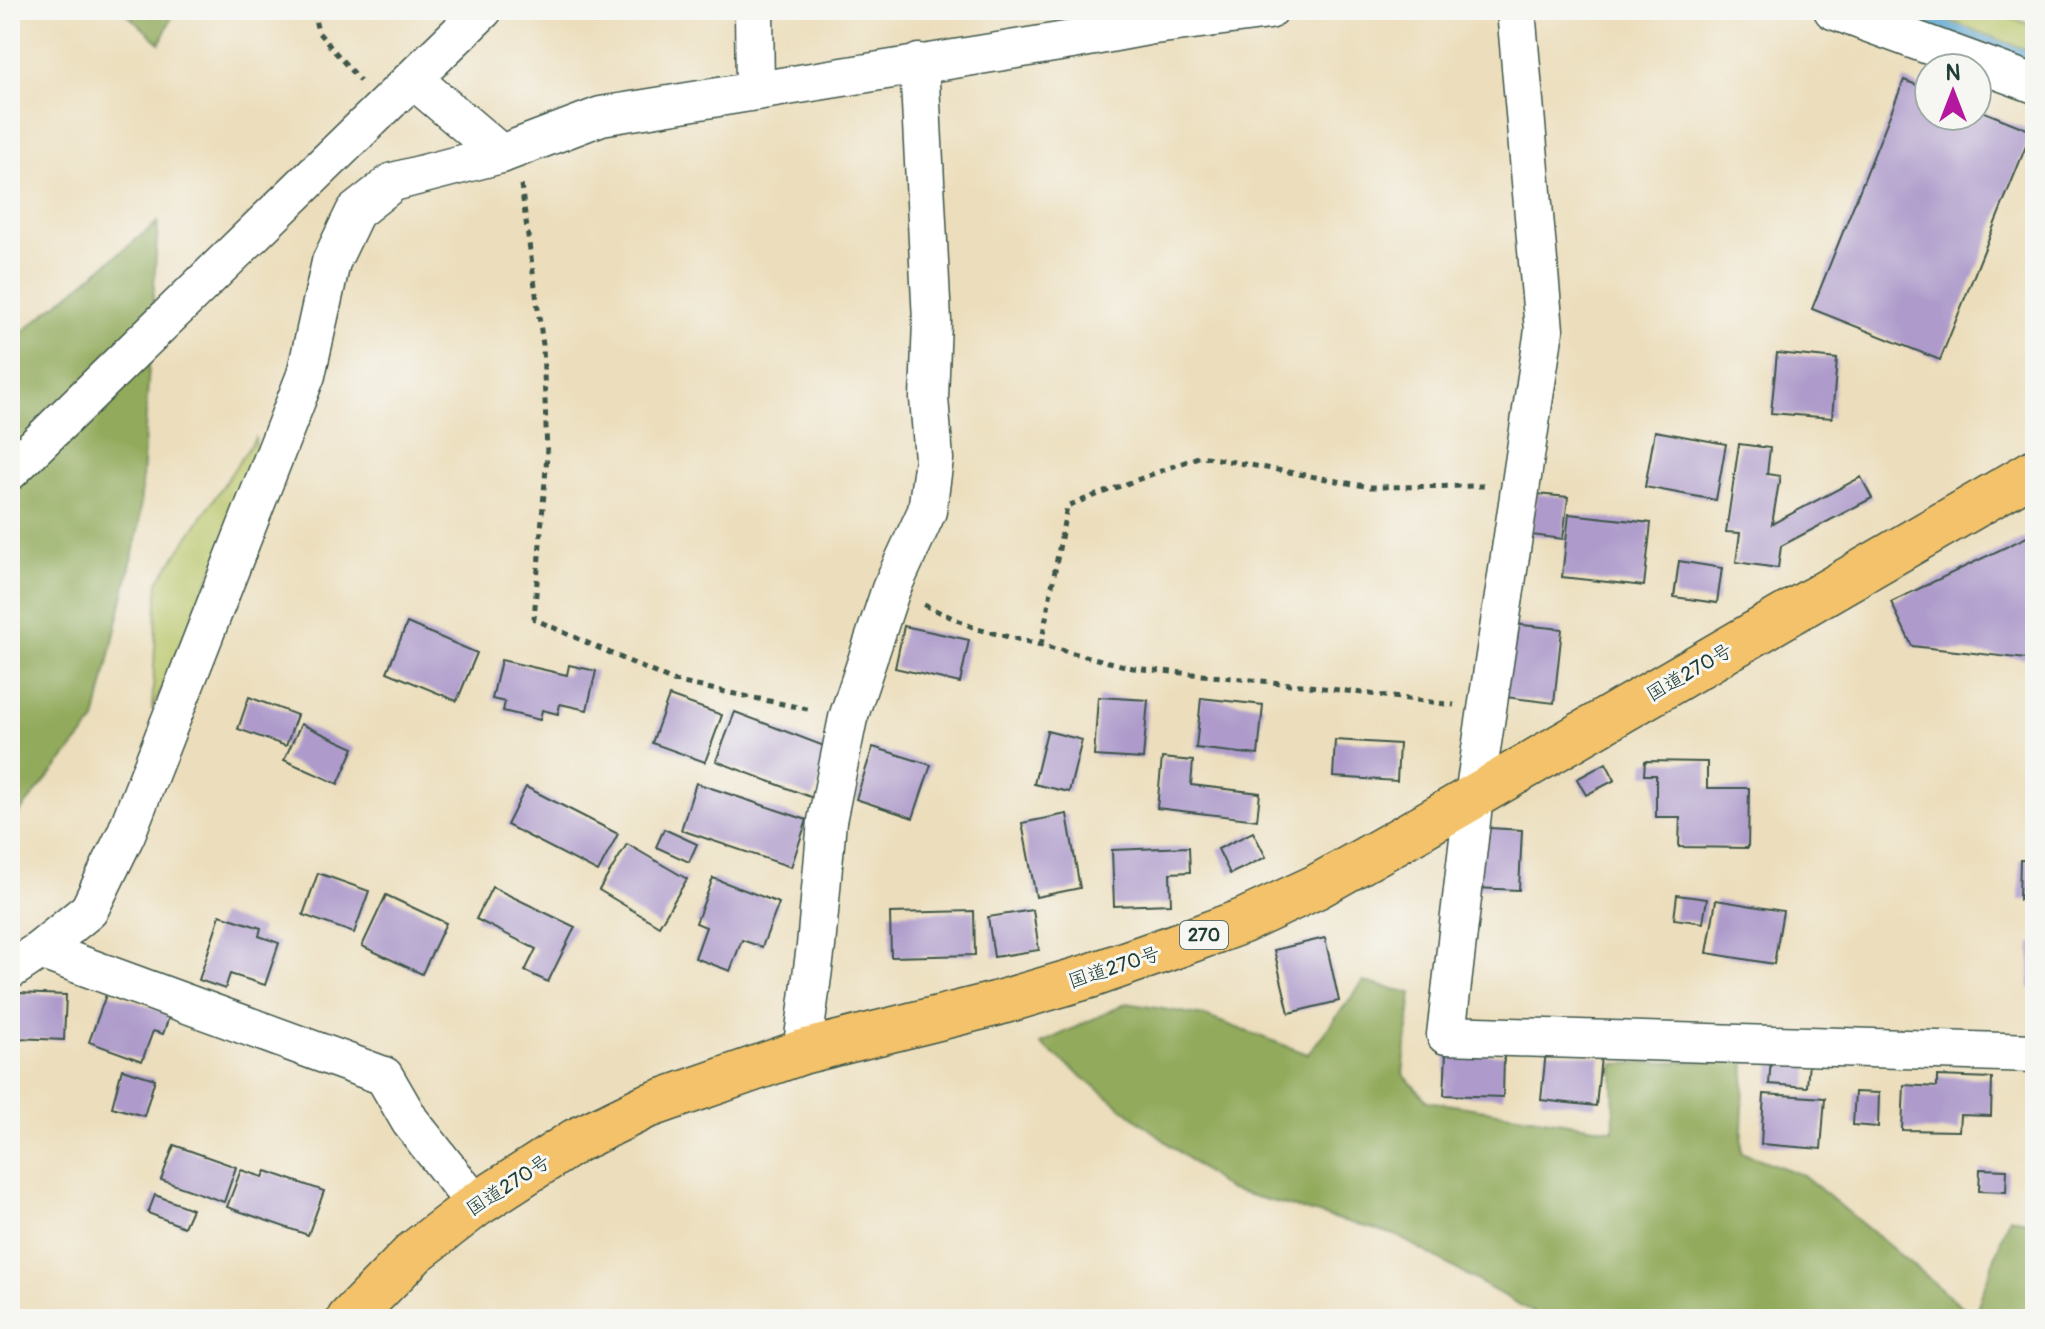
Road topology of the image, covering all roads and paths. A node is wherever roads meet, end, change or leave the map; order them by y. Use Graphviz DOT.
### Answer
graph roads {
  1 [pos="313,10"];
  2 [pos="483,10"];
  3 [pos="754,10"];
  4 [pos="1269,10"];
  5 [pos="1516,10"];
  6 [pos="1833,10"];
  7 [pos="919,63"];
  8 [pos="414,80"];
  9 [pos="2035,84"];
  10 [pos="755,90"];
  11 [pos="385,109"];
  12 [pos="501,154"];
  13 [pos="10,471"];
  14 [pos="2035,471"];
  15 [pos="1522,485"];
  16 [pos="891,589"];
  17 [pos="1041,645"];
  18 [pos="1486,709"];
  19 [pos="848,718"];
  20 [pos="1474,796"];
  21 [pos="25,960"];
  22 [pos="802,1052"];
  23 [pos="2035,1053"];
  24 [pos="476,1205"];
  25 [pos="349,1319"];
  1 -- 11 [label="path"];
  2 -- 8 [label="street"];
  3 -- 10 [label="street"];
  4 -- 7 [label="street"];
  5 -- 15 [label="street"];
  6 -- 9 [label="street"];
  7 -- 10 [label="street"];
  7 -- 16 [label="street"];
  8 -- 11 [label="street"];
  8 -- 12 [label="street"];
  10 -- 12 [label="street"];
  11 -- 13 [label="street"];
  12 -- 19 [label="path"];
  12 -- 21 [label="street"];
  14 -- 20 [label="highway, 国道270号 / 270"];
  15 -- 17 [label="path"];
  15 -- 18 [label="street"];
  16 -- 17 [label="path"];
  16 -- 19 [label="street"];
  17 -- 18 [label="path"];
  18 -- 20 [label="street"];
  19 -- 22 [label="street"];
  20 -- 22 [label="highway, 国道270号 / 270"];
  20 -- 23 [label="street"];
  21 -- 24 [label="street"];
  22 -- 24 [label="highway, 国道270号 / 270"];
  24 -- 25 [label="highway, 国道270号 / 270"];
}
